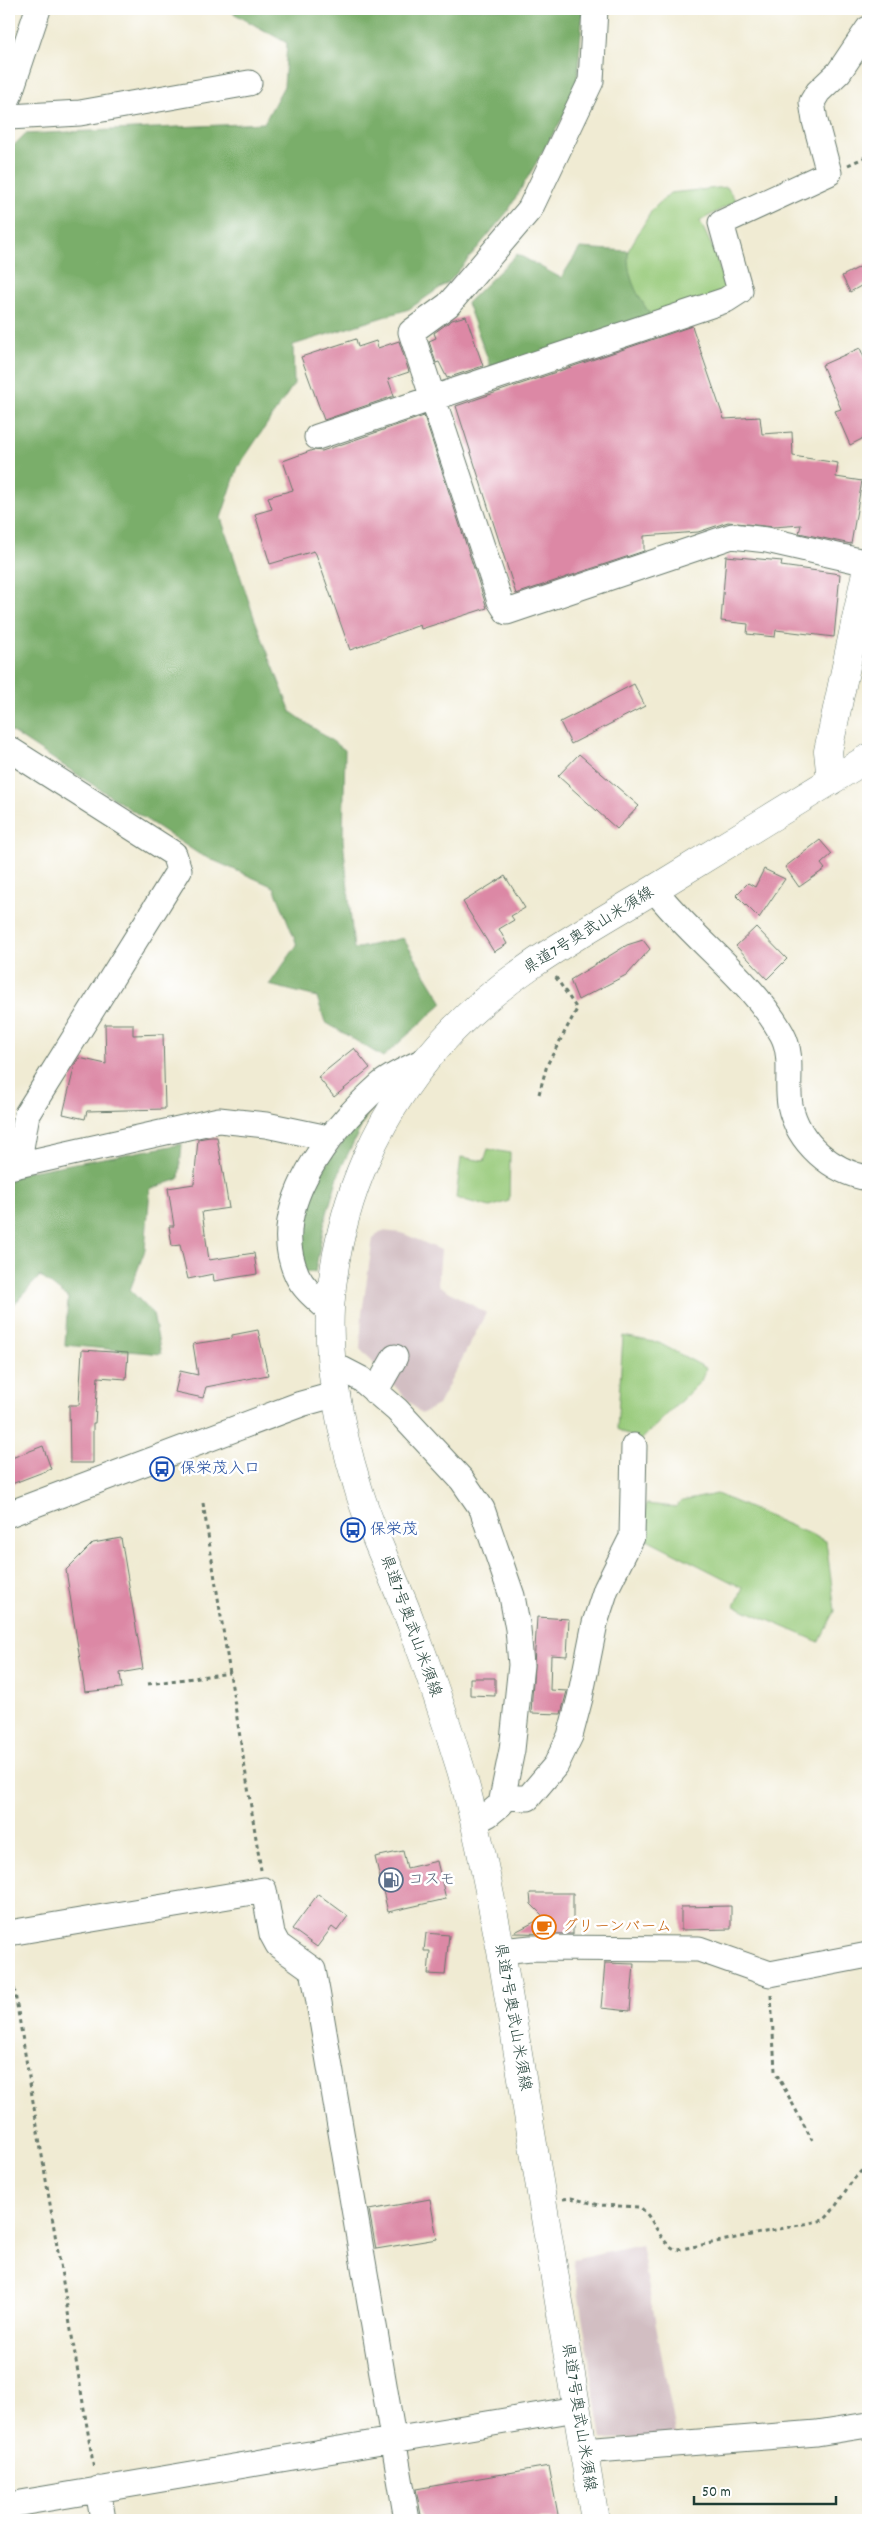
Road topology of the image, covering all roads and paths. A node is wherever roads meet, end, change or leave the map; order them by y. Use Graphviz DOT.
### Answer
graph roads {
  1 [pos="38,9"];
  2 [pos="594,9"];
  3 [pos="868,29"];
  4 [pos="249,83"];
  5 [pos="9,96"];
  6 [pos="9,117"];
  7 [pos="433,398"];
  8 [pos="317,437"];
  9 [pos="868,563"];
  10 [pos="9,749"];
  11 [pos="868,758"];
  12 [pos="831,781"];
  13 [pos="654,889"];
  14 [pos="555,976"];
  15 [pos="427,1059"];
  16 [pos="539,1094"];
  17 [pos="328,1138"];
  18 [pos="13,1166"];
  19 [pos="868,1178"];
  20 [pos="330,1311"];
  21 [pos="395,1357"];
  22 [pos="334,1365"];
  23 [pos="375,1392"];
  24 [pos="337,1394"];
  25 [pos="634,1446"];
  26 [pos="203,1503"];
  27 [pos="9,1514"];
  28 [pos="230,1673"];
  29 [pos="148,1684"];
  30 [pos="503,1797"];
  31 [pos="474,1822"];
  32 [pos="264,1890"];
  33 [pos="9,1932"];
  34 [pos="501,1951"];
  35 [pos="868,1956"];
  36 [pos="9,1957"];
  37 [pos="770,1974"];
  38 [pos="812,2140"];
  39 [pos="868,2166"];
  40 [pos="543,2202"];
  41 [pos="576,2409"];
  42 [pos="868,2425"];
  43 [pos="394,2442"];
  44 [pos="583,2451"];
  45 [pos="98,2489"];
  46 [pos="9,2505"];
  47 [pos="103,2520"];
  48 [pos="406,2520"];
  49 [pos="595,2520"];
  1 -- 5 [label="street"];
  2 -- 7 [label="street"];
  3 -- 7 [label="street"];
  4 -- 6 [label="street"];
  7 -- 8 [label="street"];
  7 -- 9 [label="street"];
  9 -- 12 [label="main road"];
  10 -- 18 [label="street"];
  11 -- 12 [label="main road, 県道7号奥武山米須線"];
  12 -- 13 [label="main road, 県道7号奥武山米須線"];
  13 -- 15 [label="main road, 県道7号奥武山米須線"];
  13 -- 19 [label="street"];
  14 -- 16 [label="path"];
  15 -- 17 [label="street"];
  15 -- 20 [label="main road, 県道7号奥武山米須線"];
  17 -- 18 [label="street"];
  17 -- 20 [label="street"];
  20 -- 22 [label="main road, 県道7号奥武山米須線"];
  21 -- 23 [label="street"];
  22 -- 23 [label="street"];
  22 -- 24 [label="main road, 県道7号奥武山米須線"];
  23 -- 30 [label="street"];
  24 -- 27 [label="street"];
  24 -- 31 [label="main road, 県道7号奥武山米須線"];
  25 -- 30 [label="street"];
  26 -- 28 [label="path"];
  28 -- 29 [label="path"];
  28 -- 32 [label="path"];
  30 -- 31 [label="street"];
  31 -- 34 [label="main road, 県道7号奥武山米須線"];
  32 -- 33 [label="street"];
  32 -- 43 [label="street"];
  34 -- 37 [label="street"];
  34 -- 40 [label="main road, 県道7号奥武山米須線"];
  35 -- 37 [label="street"];
  36 -- 45 [label="path"];
  37 -- 38 [label="path"];
  39 -- 40 [label="path"];
  40 -- 41 [label="main road, 県道7号奥武山米須線"];
  41 -- 43 [label="street"];
  41 -- 44 [label="main road, 県道7号奥武山米須線"];
  42 -- 44 [label="street"];
  43 -- 45 [label="street"];
  43 -- 48 [label="street"];
  44 -- 49 [label="main road, 県道7号奥武山米須線"];
  45 -- 46 [label="street"];
  45 -- 47 [label="street"];
}
